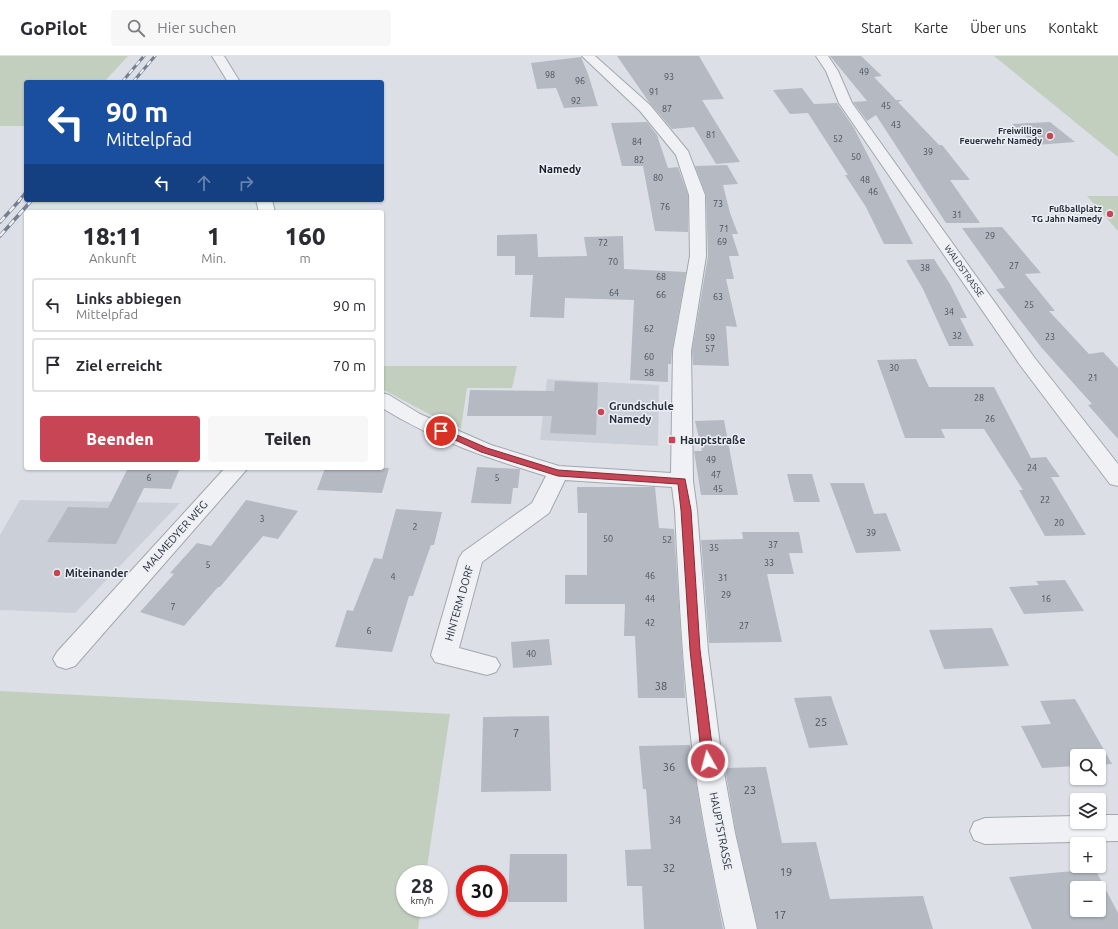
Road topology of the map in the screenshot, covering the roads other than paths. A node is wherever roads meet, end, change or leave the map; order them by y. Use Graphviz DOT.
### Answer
graph roads {
  1 [pos="218,56"];
  2 [pos="588,56"];
  3 [pos="822,56"];
  4 [pos="233,80"];
  5 [pos="384,400"];
  6 [pos="235,470"];
  7 [pos="558,473"];
  8 [pos="1118,478"];
  9 [pos="682,481"];
  10 [pos="66,659"];
  11 [pos="487,665"];
  12 [pos="1118,828"];
  13 [pos="985,832"];
  14 [pos="741,929"];
  1 -- 4 [label="street"];
  2 -- 9 [label="street, HAUPTSTRASSE"];
  3 -- 8 [label="street, WALDSTRASSE"];
  5 -- 7 [label="street"];
  6 -- 10 [label="street, MALMEDYER WEG"];
  7 -- 9 [label="street"];
  7 -- 11 [label="street, HINTERM DORF"];
  9 -- 14 [label="street, HAUPTSTRASSE"];
  12 -- 13 [label="street"];
}
